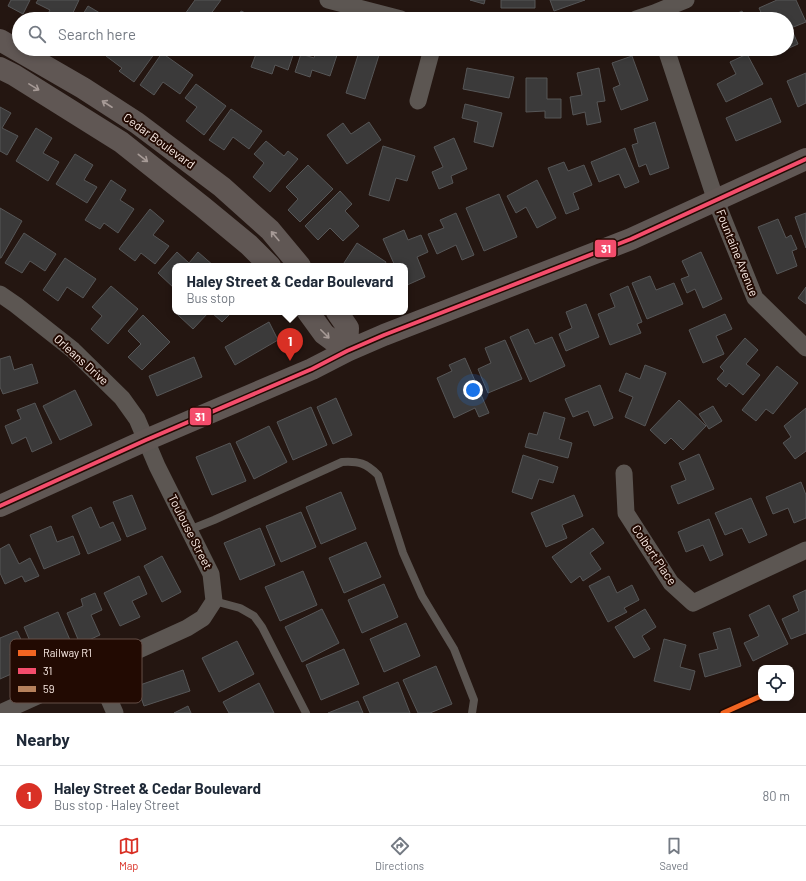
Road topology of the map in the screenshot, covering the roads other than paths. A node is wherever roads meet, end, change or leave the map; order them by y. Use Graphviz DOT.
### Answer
graph roads {
  1 [pos="328,0"];
  2 [pos="686,0"];
  3 [pos="653,11"];
  4 [pos="374,12"];
  5 [pos="0,40"];
  6 [pos="12,47"];
  7 [pos="28,56"];
  8 [pos="430,56"];
  9 [pos="668,56"];
  10 [pos="0,68"];
  11 [pos="418,100"];
  12 [pos="806,159"];
  13 [pos="716,201"];
  14 [pos="267,263"];
  15 [pos="298,263"];
  16 [pos="0,294"];
  17 [pos="310,315"];
  18 [pos="339,315"];
  19 [pos="806,348"];
  20 [pos="347,351"];
  21 [pos="146,440"];
  22 [pos="624,473"];
  23 [pos="0,506"];
  24 [pos="189,530"];
  25 [pos="806,550"];
  26 [pos="214,600"];
  27 [pos="142,649"];
  28 [pos="22,703"];
  29 [pos="111,703"];
  30 [pos="0,713"];
  31 [pos="115,713"];
  32 [pos="306,713"];
  33 [pos="472,713"];
  1 -- 4 [label="street"];
  2 -- 3 [label="street"];
  6 -- 5 [label="street, Cedar Boulevard, one-way"];
  15 -- 7 [label="street, Cedar Boulevard, one-way"];
  8 -- 11 [label="street"];
  9 -- 13 [label="street, Fountaine Avenue"];
  10 -- 14 [label="street, Cedar Boulevard, one-way"];
  12 -- 13 [label="street"];
  13 -- 19 [label="street, Fountaine Avenue"];
  13 -- 20 [label="street"];
  16 -- 21 [label="street, Orleans Drive"];
  17 -- 20 [label="street, one-way"];
  18 -- 20 [label="street"];
  20 -- 21 [label="street"];
  21 -- 23 [label="street"];
  21 -- 24 [label="street, Toulouse Street"];
  22 -- 25 [label="street, Colbert Place"];
  24 -- 26 [label="street, Toulouse Street"];
  24 -- 33 [label="lane"];
  26 -- 27 [label="street"];
  26 -- 32 [label="lane"];
  28 -- 30 [label="street"];
  29 -- 31 [label="street"];
}
